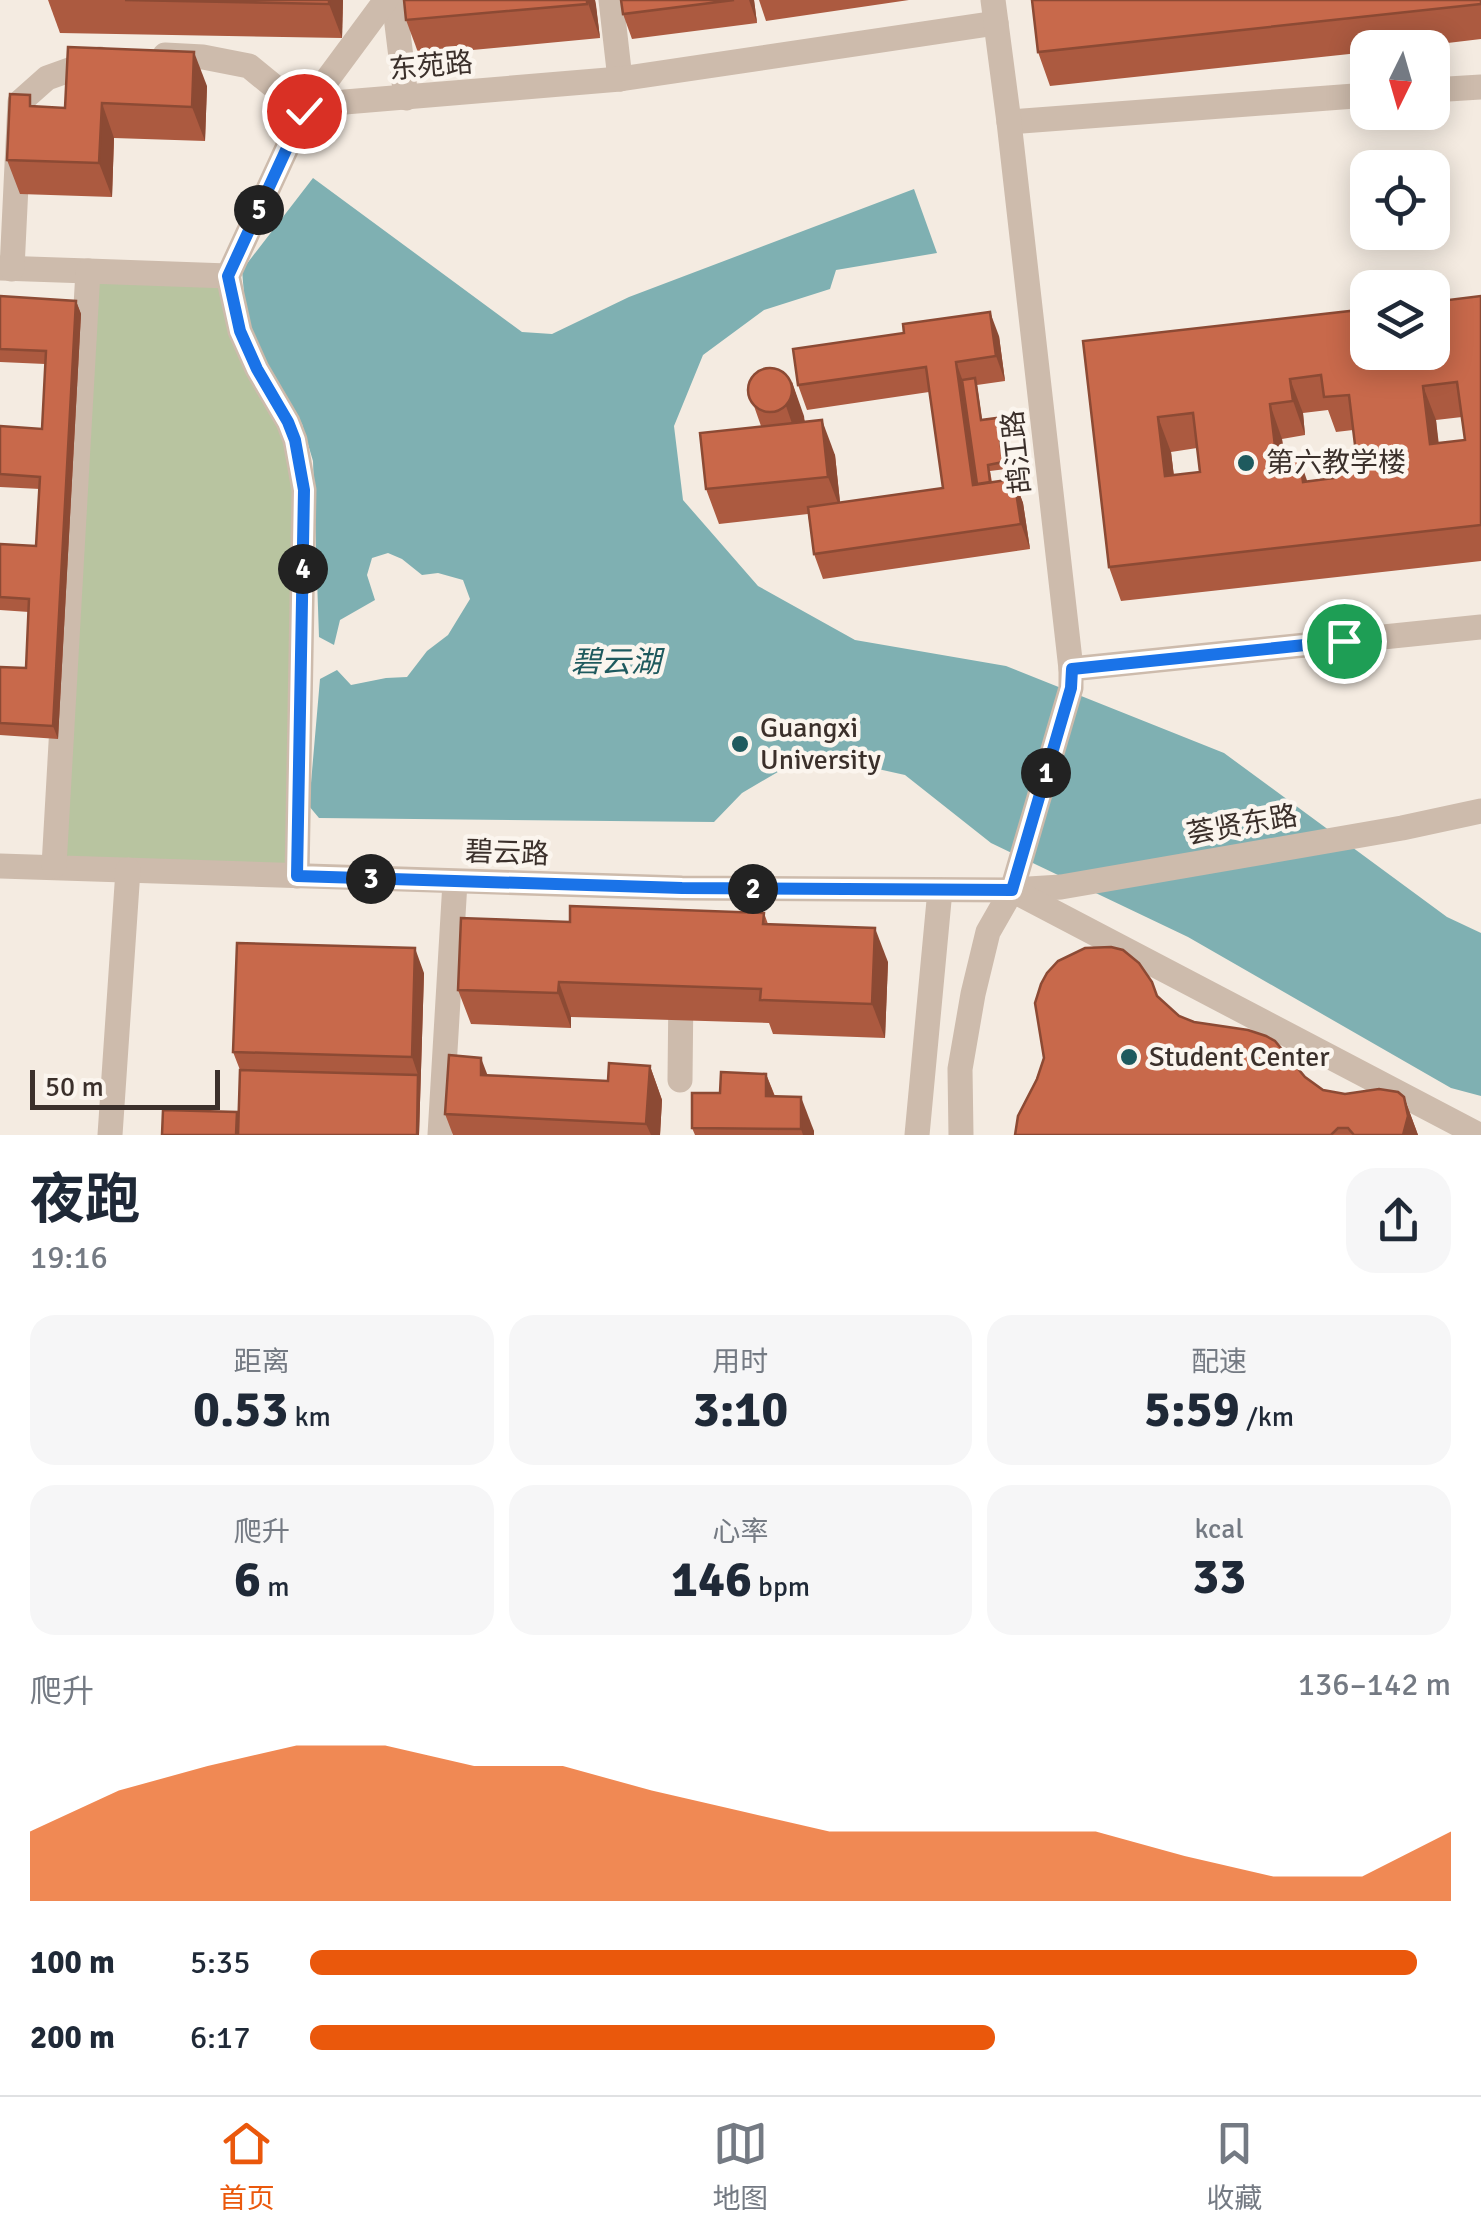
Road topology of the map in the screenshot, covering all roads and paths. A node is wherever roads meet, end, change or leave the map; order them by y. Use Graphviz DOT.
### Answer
graph roads {
  1 [pos="386,0"];
  2 [pos="394,0"];
  3 [pos="611,0"];
  4 [pos="994,12"];
  5 [pos="620,79"];
  6 [pos="1481,86"];
  7 [pos="1450,89"];
  8 [pos="1350,96"];
  9 [pos="406,98"];
  10 [pos="304,111"];
  11 [pos="1009,122"];
  12 [pos="6,268"];
  13 [pos="88,271"];
  14 [pos="228,276"];
  15 [pos="1481,627"];
  16 [pos="1071,678"];
  17 [pos="1481,811"];
  18 [pos="0,866"];
  19 [pos="54,866"];
  20 [pos="128,870"];
  21 [pos="297,876"];
  22 [pos="455,882"];
  23 [pos="940,890"];
  24 [pos="1012,890"];
  25 [pos="681,965"];
  26 [pos="680,1080"];
  27 [pos="1472,1134"];
  28 [pos="110,1135"];
  29 [pos="440,1135"];
  30 [pos="917,1135"];
  31 [pos="961,1135"];
  1 -- 10 [label="street"];
  2 -- 9 [label="street"];
  3 -- 5 [label="street"];
  4 -- 5 [label="street, 东苑路"];
  4 -- 11 [label="street, 鸪江路"];
  5 -- 9 [label="street, 东苑路"];
  6 -- 7 [label="street"];
  8 -- 11 [label="street"];
  9 -- 10 [label="street, 东苑路"];
  10 -- 12 [label="street"];
  10 -- 14 [label="street"];
  11 -- 16 [label="street, 鸪江路"];
  12 -- 13 [label="street"];
  13 -- 14 [label="street"];
  13 -- 19 [label="street"];
  14 -- 21 [label="street"];
  15 -- 16 [label="street"];
  16 -- 24 [label="street, 鸪江路"];
  17 -- 24 [label="street, 荟贤东路"];
  18 -- 19 [label="street, 碧云路"];
  19 -- 20 [label="street, 碧云路"];
  20 -- 21 [label="street, 碧云路"];
  20 -- 28 [label="street"];
  21 -- 22 [label="street, 碧云路"];
  22 -- 23 [label="street, 碧云路"];
  22 -- 29 [label="street"];
  23 -- 24 [label="street, 碧云路"];
  23 -- 30 [label="street"];
  24 -- 27 [label="street"];
  24 -- 31 [label="street, 鸪江路"];
  25 -- 26 [label="street"];
}
